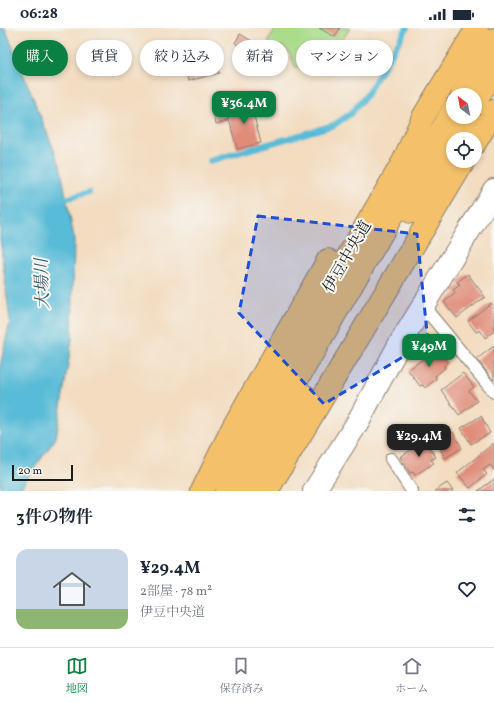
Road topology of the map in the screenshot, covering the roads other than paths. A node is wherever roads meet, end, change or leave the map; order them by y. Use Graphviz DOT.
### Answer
graph roads {
  1 [pos="477,28"];
  2 [pos="494,39"];
  3 [pos="494,70"];
  4 [pos="466,88"];
  5 [pos="482,91"];
  6 [pos="494,111"];
  7 [pos="424,117"];
  8 [pos="446,122"];
  9 [pos="482,132"];
  10 [pos="446,154"];
  11 [pos="460,168"];
  12 [pos="494,190"];
  13 [pos="423,306"];
  14 [pos="494,392"];
  15 [pos="391,459"];
  16 [pos="202,491"];
  17 [pos="226,491"];
  18 [pos="236,491"];
  19 [pos="255,491"];
  20 [pos="267,491"];
  21 [pos="314,491"];
  22 [pos="412,491"];
  1 -- 7 [label="highway, 伊豆中央道"];
  2 -- 4 [label="highway"];
  3 -- 5 [label="highway"];
  6 -- 9 [label="highway"];
  7 -- 16 [label="highway"];
  7 -- 17 [label="highway, 伊豆中央道"];
  8 -- 18 [label="highway"];
  10 -- 19 [label="highway"];
  11 -- 20 [label="highway"];
  12 -- 13 [label="street"];
  13 -- 14 [label="lane"];
  13 -- 21 [label="street"];
  15 -- 22 [label="lane"];
}
